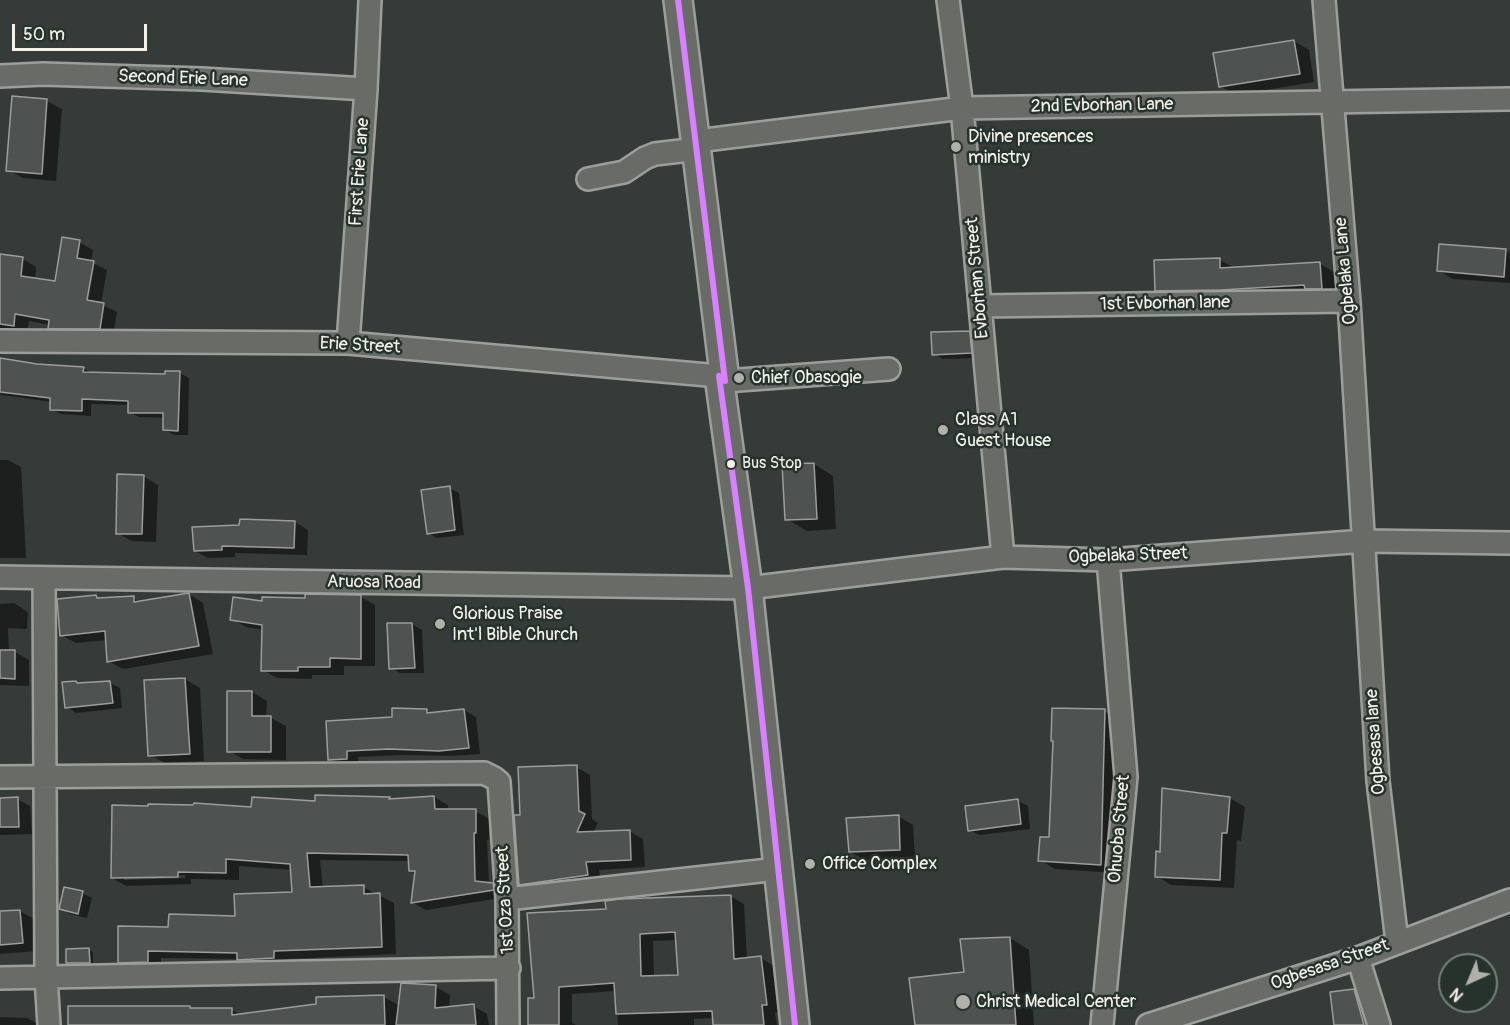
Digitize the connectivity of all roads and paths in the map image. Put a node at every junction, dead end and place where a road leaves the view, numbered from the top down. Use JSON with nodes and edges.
{"nodes":[{"id":1,"x":370,"y":0,"type":"edge"},
{"id":2,"x":678,"y":0,"type":"edge"},
{"id":3,"x":948,"y":0,"type":"edge"},
{"id":4,"x":1324,"y":0,"type":"edge"},
{"id":5,"x":0,"y":76,"type":"edge"},
{"id":6,"x":366,"y":89,"type":"junction"},
{"id":7,"x":1510,"y":99,"type":"edge"},
{"id":8,"x":1332,"y":103,"type":"junction"},
{"id":9,"x":962,"y":108,"type":"junction"},
{"id":10,"x":697,"y":145,"type":"junction"},
{"id":11,"x":588,"y":178,"type":"dead end"},
{"id":12,"x":1349,"y":301,"type":"junction"},
{"id":13,"x":980,"y":306,"type":"junction"},
{"id":14,"x":0,"y":340,"type":"edge"},
{"id":15,"x":348,"y":343,"type":"junction"},
{"id":16,"x":889,"y":369,"type":"dead end"},
{"id":17,"x":722,"y":378,"type":"junction"},
{"id":18,"x":1365,"y":541,"type":"junction"},
{"id":19,"x":1510,"y":543,"type":"edge"},
{"id":20,"x":1003,"y":557,"type":"junction"},
{"id":21,"x":1108,"y":560,"type":"junction"},
{"id":22,"x":0,"y":577,"type":"edge"},
{"id":23,"x":44,"y":578,"type":"junction"},
{"id":24,"x":748,"y":588,"type":"junction"},
{"id":25,"x":0,"y":777,"type":"edge"},
{"id":26,"x":46,"y":777,"type":"junction"},
{"id":27,"x":778,"y":869,"type":"junction"},
{"id":28,"x":507,"y":899,"type":"junction"},
{"id":29,"x":1510,"y":900,"type":"edge"},
{"id":30,"x":1396,"y":942,"type":"junction"},
{"id":31,"x":1358,"y":958,"type":"junction"},
{"id":32,"x":509,"y":968,"type":"junction"},
{"id":33,"x":46,"y":977,"type":"junction"},
{"id":34,"x":0,"y":978,"type":"edge"},
{"id":35,"x":49,"y":1025,"type":"edge"},
{"id":36,"x":508,"y":1025,"type":"edge"},
{"id":37,"x":795,"y":1025,"type":"edge"},
{"id":38,"x":1102,"y":1025,"type":"edge"},
{"id":39,"x":1148,"y":1025,"type":"edge"},
{"id":40,"x":1379,"y":1025,"type":"edge"}],
"edges":[{"from":1,"to":6,"type":"street","name":"First Erie Lane"},
{"from":2,"to":10,"type":"main road"},
{"from":3,"to":9,"type":"street","name":"Evborhan Street"},
{"from":4,"to":8,"type":"street","name":"Ogbelaka Lane"},
{"from":5,"to":6,"type":"street","name":"Second Erie Lane"},
{"from":6,"to":15,"type":"street","name":"First Erie Lane"},
{"from":7,"to":8,"type":"street","name":"2nd Evborhan Lane"},
{"from":8,"to":9,"type":"street","name":"2nd Evborhan Lane"},
{"from":8,"to":12,"type":"street","name":"Ogbelaka Lane"},
{"from":9,"to":10,"type":"street","name":"2nd Evborhan Lane"},
{"from":9,"to":13,"type":"street","name":"Evborhan Street"},
{"from":10,"to":11,"type":"street","name":"2nd Evborhan Lane"},
{"from":10,"to":17,"type":"main road"},
{"from":12,"to":13,"type":"street","name":"1st Evborhan lane"},
{"from":12,"to":18,"type":"street","name":"Ogbelaka Lane"},
{"from":13,"to":20,"type":"street","name":"Evborhan Street"},
{"from":14,"to":15,"type":"street","name":"Erie Street"},
{"from":15,"to":17,"type":"street","name":"Erie Street"},
{"from":16,"to":17,"type":"street","name":"Erie Street"},
{"from":17,"to":24,"type":"main road"},
{"from":18,"to":19,"type":"street","name":"Ogbelaka Street"},
{"from":18,"to":21,"type":"street","name":"Ogbelaka Street"},
{"from":18,"to":30,"type":"street","name":"Ogbesasa lane"},
{"from":20,"to":21,"type":"street","name":"Ogbelaka Street"},
{"from":20,"to":24,"type":"street","name":"Ogbelaka Street"},
{"from":21,"to":38,"type":"street","name":"Ohuoba Street"},
{"from":22,"to":23,"type":"street","name":"Aruosa Road"},
{"from":23,"to":24,"type":"street","name":"Aruosa Road"},
{"from":23,"to":26,"type":"street"},
{"from":24,"to":27,"type":"main road"},
{"from":25,"to":26,"type":"street"},
{"from":26,"to":28,"type":"street","name":"1st Oza Street"},
{"from":26,"to":33,"type":"street"},
{"from":27,"to":28,"type":"street"},
{"from":27,"to":37,"type":"main road"},
{"from":28,"to":32,"type":"street","name":"1st Oza Street"},
{"from":29,"to":30,"type":"street","name":"Ogbesasa Street"},
{"from":30,"to":31,"type":"street","name":"Ogbesasa Street"},
{"from":31,"to":39,"type":"street","name":"Ogbesasa Street"},
{"from":31,"to":40,"type":"street"},
{"from":32,"to":33,"type":"street"},
{"from":32,"to":36,"type":"street","name":"1st Oza Street"},
{"from":33,"to":34,"type":"street"},
{"from":33,"to":35,"type":"street"}]}
